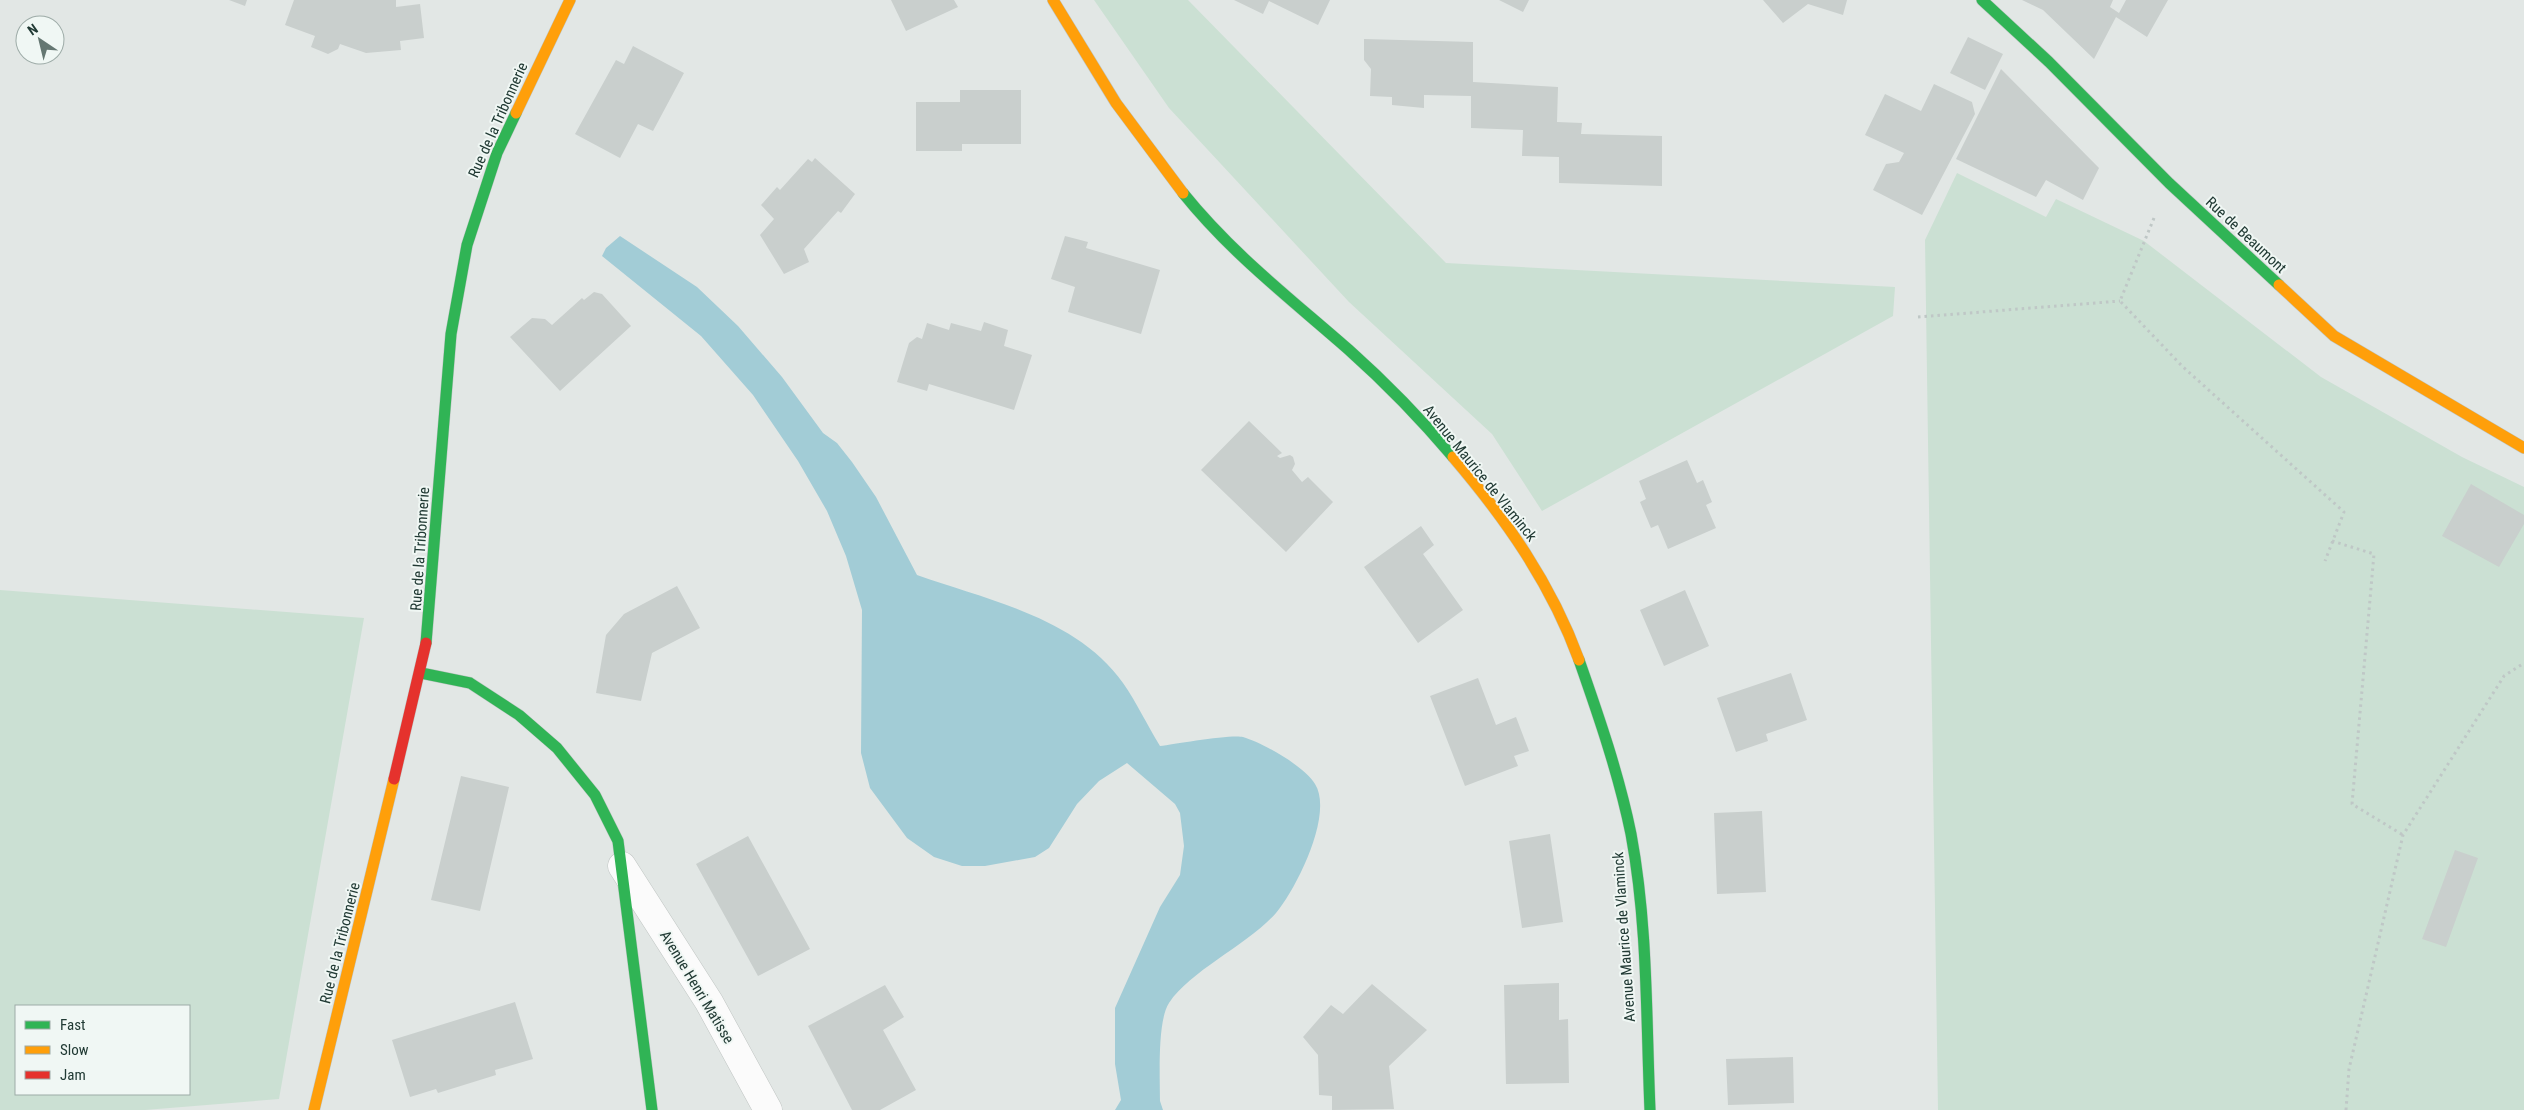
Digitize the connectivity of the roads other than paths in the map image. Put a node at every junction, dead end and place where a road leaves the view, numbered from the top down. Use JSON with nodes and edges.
{"nodes":[{"id":1,"x":570,"y":0,"type":"edge"},
{"id":2,"x":1053,"y":0,"type":"edge"},
{"id":3,"x":1982,"y":0,"type":"edge"},
{"id":4,"x":2524,"y":448,"type":"edge"},
{"id":5,"x":421,"y":673,"type":"junction"},
{"id":6,"x":622,"y":866,"type":"junction"},
{"id":7,"x":314,"y":1110,"type":"edge"},
{"id":8,"x":652,"y":1110,"type":"edge"},
{"id":9,"x":768,"y":1110,"type":"edge"},
{"id":10,"x":1650,"y":1110,"type":"edge"}],
"edges":[{"from":1,"to":5,"type":"street","name":"Rue de la Tribonnerie"},
{"from":2,"to":10,"type":"street","name":"Avenue Maurice de Vlaminck"},
{"from":3,"to":4,"type":"street","name":"Rue de Beaumont"},
{"from":5,"to":6,"type":"street","name":"Avenue Henri Matisse"},
{"from":5,"to":7,"type":"street","name":"Rue de la Tribonnerie"},
{"from":6,"to":8,"type":"street","name":"Avenue Henri Matisse"},
{"from":6,"to":9,"type":"street","name":"Avenue Henri Matisse"}]}
